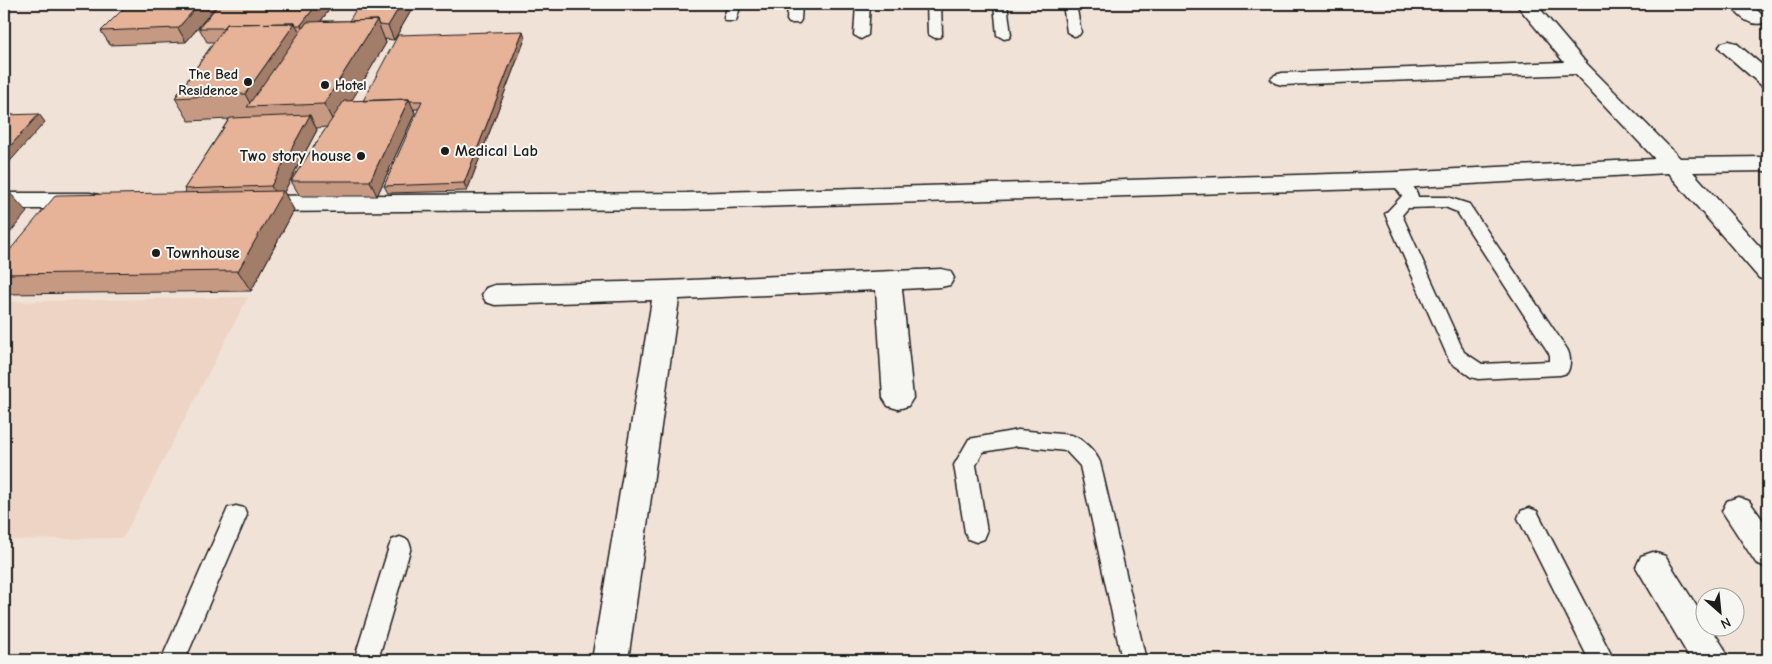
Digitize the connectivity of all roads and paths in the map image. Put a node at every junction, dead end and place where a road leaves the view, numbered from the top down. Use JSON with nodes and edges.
{"nodes":[{"id":1,"x":734,"y":4,"type":"edge"},
{"id":2,"x":795,"y":4,"type":"edge"},
{"id":3,"x":863,"y":4,"type":"edge"},
{"id":4,"x":934,"y":4,"type":"edge"},
{"id":5,"x":1000,"y":4,"type":"edge"},
{"id":6,"x":1070,"y":4,"type":"edge"},
{"id":7,"x":1526,"y":4,"type":"edge"},
{"id":8,"x":1740,"y":4,"type":"edge"},
{"id":9,"x":731,"y":18,"type":"dead end"},
{"id":10,"x":1756,"y":19,"type":"dead end"},
{"id":11,"x":794,"y":20,"type":"dead end"},
{"id":12,"x":1074,"y":32,"type":"dead end"},
{"id":13,"x":934,"y":34,"type":"dead end"},
{"id":14,"x":861,"y":35,"type":"dead end"},
{"id":15,"x":1004,"y":35,"type":"dead end"},
{"id":16,"x":1728,"y":47,"type":"dead end"},
{"id":17,"x":1580,"y":68,"type":"junction"},
{"id":18,"x":1763,"y":73,"type":"edge"},
{"id":19,"x":1282,"y":78,"type":"dead end"},
{"id":20,"x":1768,"y":164,"type":"edge"},
{"id":21,"x":1674,"y":165,"type":"junction"},
{"id":22,"x":1398,"y":180,"type":"junction"},
{"id":23,"x":4,"y":202,"type":"edge"},
{"id":24,"x":110,"y":202,"type":"edge"},
{"id":25,"x":1403,"y":203,"type":"junction"},
{"id":26,"x":234,"y":204,"type":"edge"},
{"id":27,"x":1768,"y":272,"type":"edge"},
{"id":28,"x":941,"y":278,"type":"dead end"},
{"id":29,"x":888,"y":280,"type":"junction"},
{"id":30,"x":666,"y":290,"type":"junction"},
{"id":31,"x":495,"y":295,"type":"dead end"},
{"id":32,"x":898,"y":398,"type":"dead end"},
{"id":33,"x":1738,"y":511,"type":"dead end"},
{"id":34,"x":236,"y":515,"type":"dead end"},
{"id":35,"x":1529,"y":518,"type":"dead end"},
{"id":36,"x":976,"y":532,"type":"dead end"},
{"id":37,"x":400,"y":547,"type":"dead end"},
{"id":38,"x":1768,"y":553,"type":"edge"},
{"id":39,"x":1653,"y":567,"type":"dead end"},
{"id":40,"x":173,"y":660,"type":"edge"},
{"id":41,"x":366,"y":660,"type":"edge"},
{"id":42,"x":610,"y":660,"type":"edge"},
{"id":43,"x":1134,"y":660,"type":"edge"},
{"id":44,"x":1602,"y":660,"type":"edge"},
{"id":45,"x":1711,"y":660,"type":"edge"}],
"edges":[{"from":1,"to":9,"type":"lane"},
{"from":2,"to":11,"type":"lane"},
{"from":3,"to":14,"type":"lane"},
{"from":4,"to":13,"type":"lane"},
{"from":5,"to":15,"type":"lane"},
{"from":6,"to":12,"type":"lane"},
{"from":7,"to":17,"type":"street"},
{"from":8,"to":10,"type":"street"},
{"from":16,"to":18,"type":"street"},
{"from":17,"to":19,"type":"street"},
{"from":17,"to":21,"type":"street"},
{"from":20,"to":21,"type":"street"},
{"from":21,"to":22,"type":"street"},
{"from":21,"to":27,"type":"street"},
{"from":22,"to":25,"type":"lane"},
{"from":22,"to":26,"type":"street"},
{"from":23,"to":24,"type":"street"},
{"from":25,"to":25,"type":"lane"},
{"from":28,"to":29,"type":"street"},
{"from":29,"to":30,"type":"street"},
{"from":29,"to":32,"type":"street"},
{"from":30,"to":31,"type":"street"},
{"from":30,"to":42,"type":"street"},
{"from":33,"to":38,"type":"street"},
{"from":34,"to":40,"type":"lane"},
{"from":35,"to":44,"type":"lane"},
{"from":36,"to":43,"type":"lane"},
{"from":37,"to":41,"type":"lane"},
{"from":39,"to":45,"type":"street"}]}
